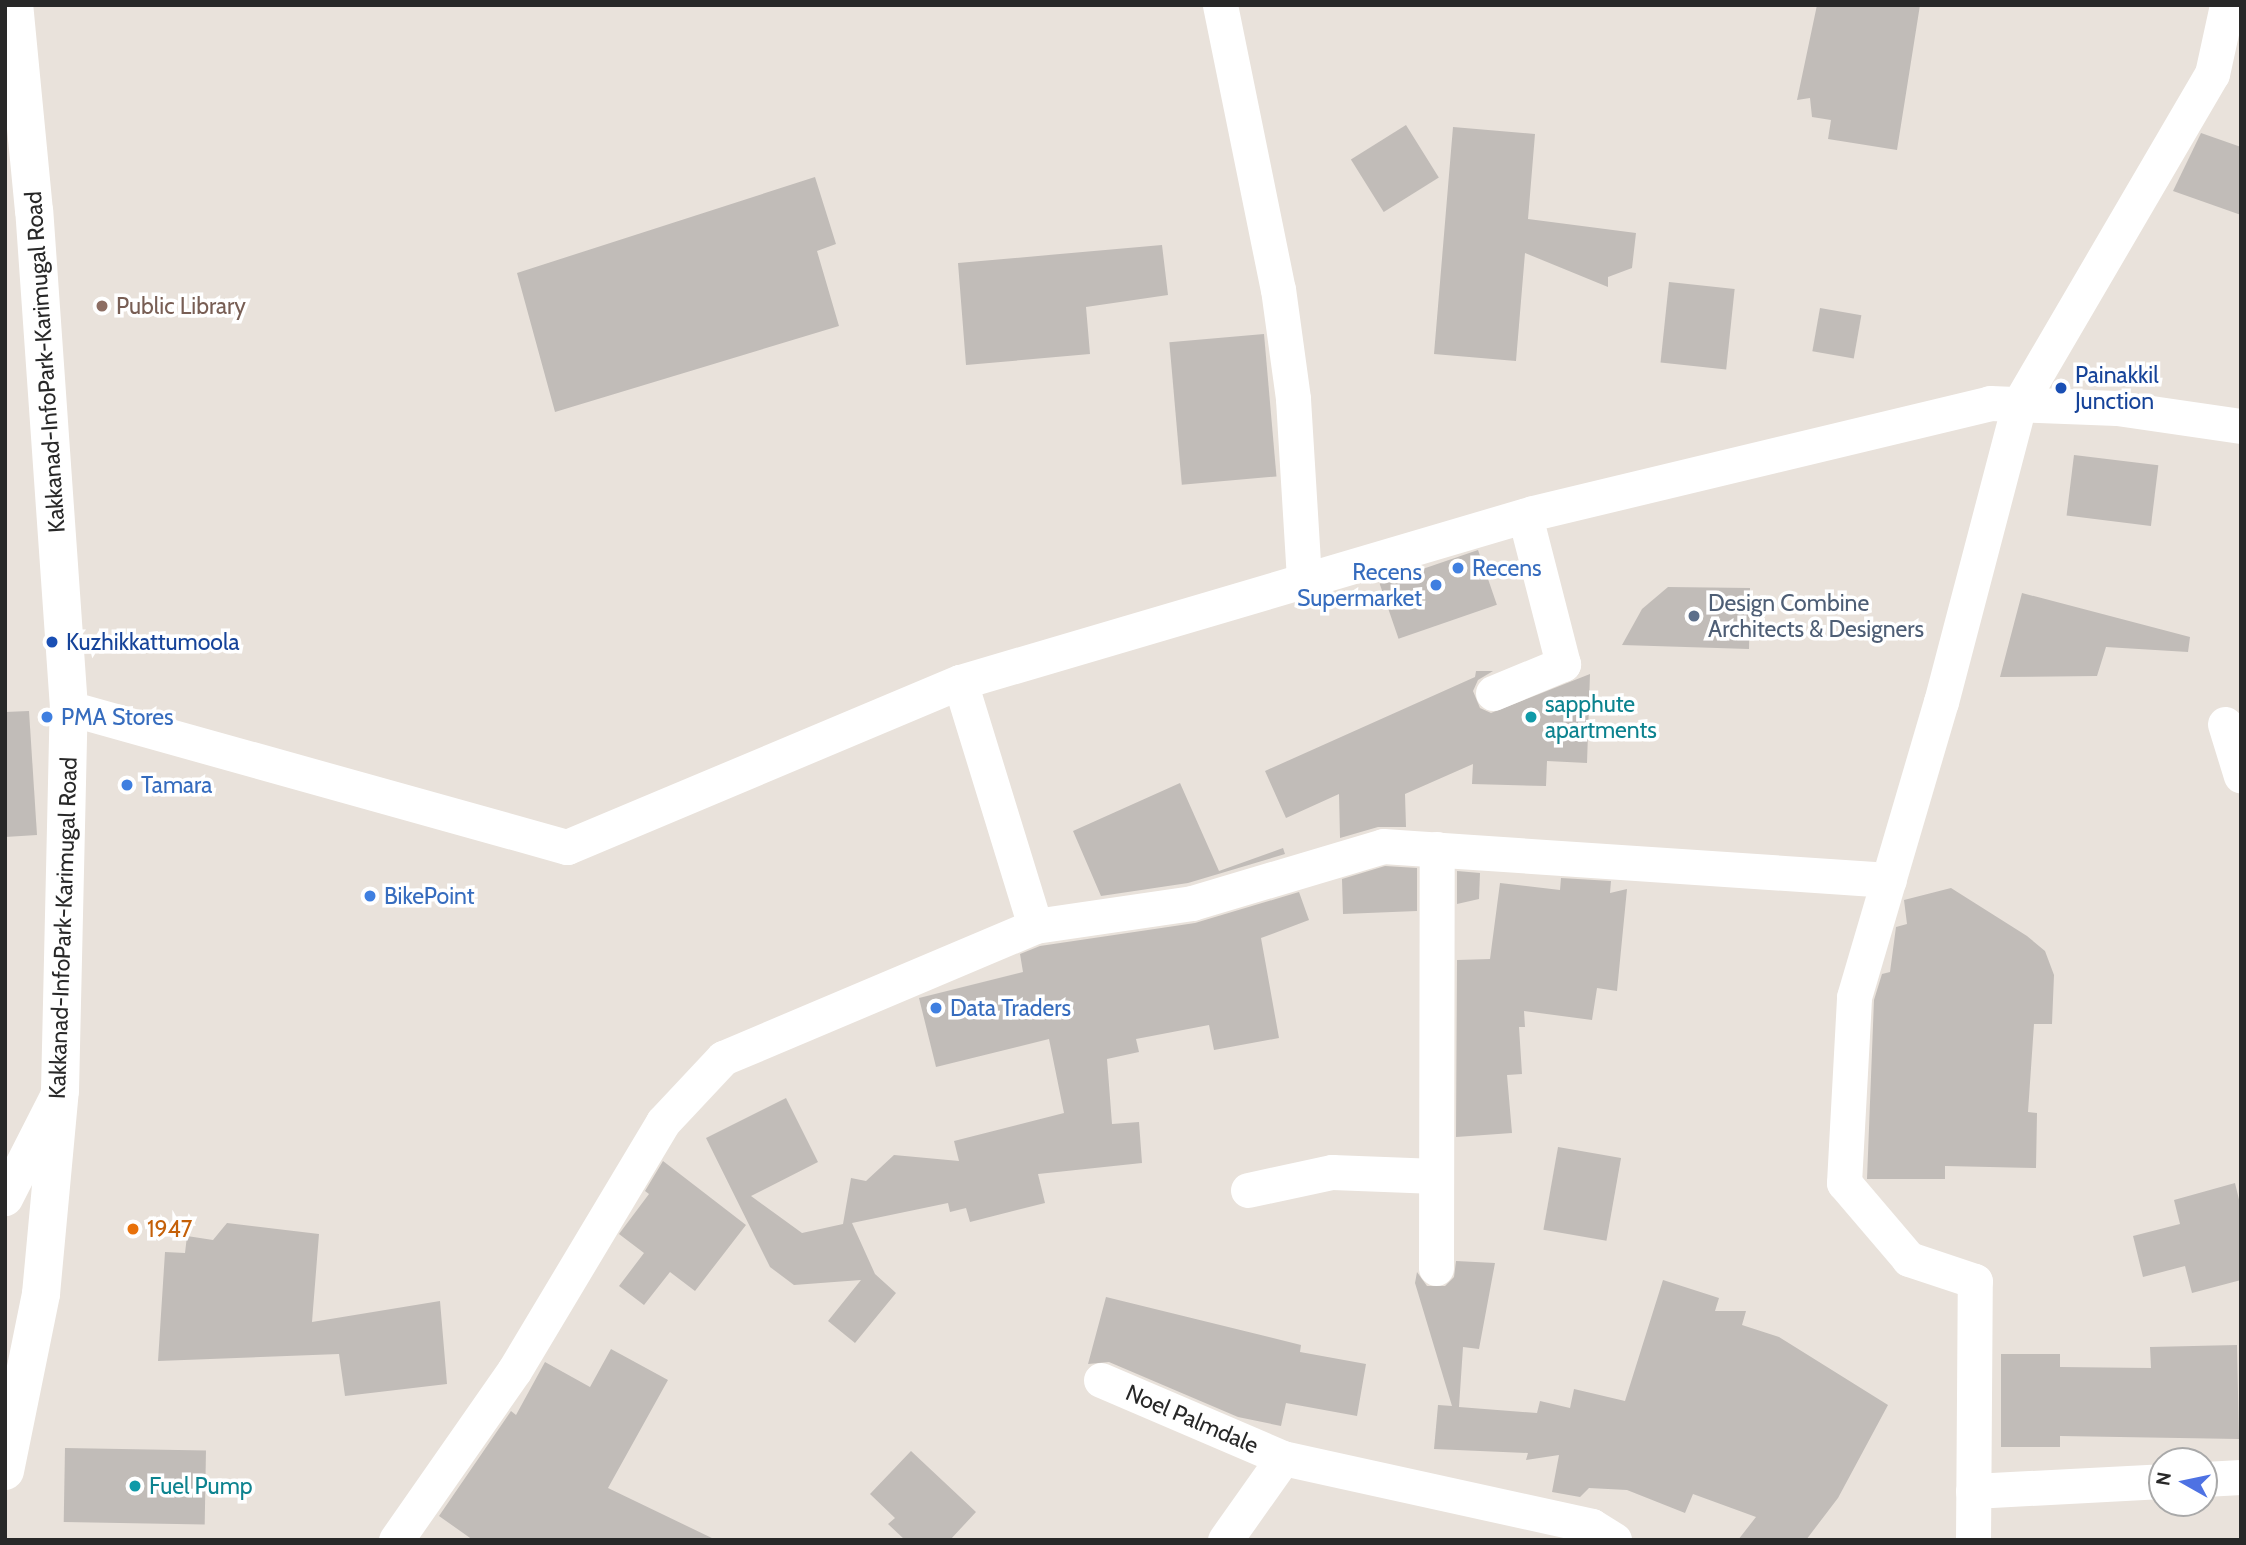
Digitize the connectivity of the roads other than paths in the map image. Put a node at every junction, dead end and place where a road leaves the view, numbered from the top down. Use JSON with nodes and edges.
{"nodes":[{"id":1,"x":14,"y":5,"type":"edge"},
{"id":2,"x":1220,"y":5,"type":"edge"},
{"id":3,"x":2227,"y":5,"type":"edge"},
{"id":4,"x":15,"y":107,"type":"edge"},
{"id":5,"x":2019,"y":404,"type":"junction"},
{"id":6,"x":2241,"y":426,"type":"edge"},
{"id":7,"x":1525,"y":516,"type":"junction"},
{"id":8,"x":1304,"y":582,"type":"junction"},
{"id":9,"x":960,"y":682,"type":"junction"},
{"id":10,"x":1493,"y":693,"type":"dead end"},
{"id":11,"x":69,"y":708,"type":"junction"},
{"id":12,"x":2225,"y":724,"type":"dead end"},
{"id":13,"x":2241,"y":776,"type":"edge"},
{"id":14,"x":1437,"y":849,"type":"junction"},
{"id":15,"x":1889,"y":880,"type":"junction"},
{"id":16,"x":1035,"y":926,"type":"junction"},
{"id":17,"x":60,"y":1091,"type":"junction"},
{"id":18,"x":1436,"y":1177,"type":"junction"},
{"id":19,"x":1248,"y":1190,"type":"dead end"},
{"id":20,"x":5,"y":1198,"type":"edge"},
{"id":21,"x":1436,"y":1269,"type":"dead end"},
{"id":22,"x":1101,"y":1380,"type":"dead end"},
{"id":23,"x":1283,"y":1458,"type":"junction"},
{"id":24,"x":5,"y":1471,"type":"edge"},
{"id":25,"x":2241,"y":1477,"type":"edge"},
{"id":26,"x":2218,"y":1478,"type":"edge"},
{"id":27,"x":2148,"y":1482,"type":"edge"},
{"id":28,"x":1973,"y":1491,"type":"junction"},
{"id":29,"x":1596,"y":1535,"type":"edge"},
{"id":30,"x":396,"y":1540,"type":"edge"},
{"id":31,"x":1225,"y":1540,"type":"edge"},
{"id":32,"x":1973,"y":1540,"type":"edge"}],
"edges":[{"from":1,"to":4,"type":"main road","name":"Kakkanad-InfoPark-Karimugal Road"},
{"from":2,"to":8,"type":"street"},
{"from":3,"to":5,"type":"street"},
{"from":4,"to":11,"type":"main road","name":"Kakkanad-InfoPark-Karimugal Road"},
{"from":5,"to":6,"type":"street"},
{"from":5,"to":7,"type":"street"},
{"from":5,"to":15,"type":"street"},
{"from":7,"to":8,"type":"street"},
{"from":7,"to":10,"type":"street"},
{"from":8,"to":9,"type":"street"},
{"from":9,"to":11,"type":"street"},
{"from":9,"to":16,"type":"street"},
{"from":11,"to":17,"type":"main road","name":"Kakkanad-InfoPark-Karimugal Road"},
{"from":12,"to":13,"type":"street"},
{"from":14,"to":15,"type":"street"},
{"from":14,"to":16,"type":"street"},
{"from":14,"to":18,"type":"street"},
{"from":15,"to":28,"type":"street"},
{"from":16,"to":30,"type":"street"},
{"from":17,"to":20,"type":"street"},
{"from":17,"to":24,"type":"main road","name":"Kakkanad-InfoPark-Karimugal Road"},
{"from":18,"to":19,"type":"street"},
{"from":18,"to":21,"type":"street"},
{"from":22,"to":23,"type":"street","name":"Noel Palmdale"},
{"from":23,"to":29,"type":"street","name":"Noel Palmdale"},
{"from":23,"to":31,"type":"street"},
{"from":25,"to":26,"type":"street"},
{"from":27,"to":28,"type":"street"},
{"from":28,"to":32,"type":"street"}]}
